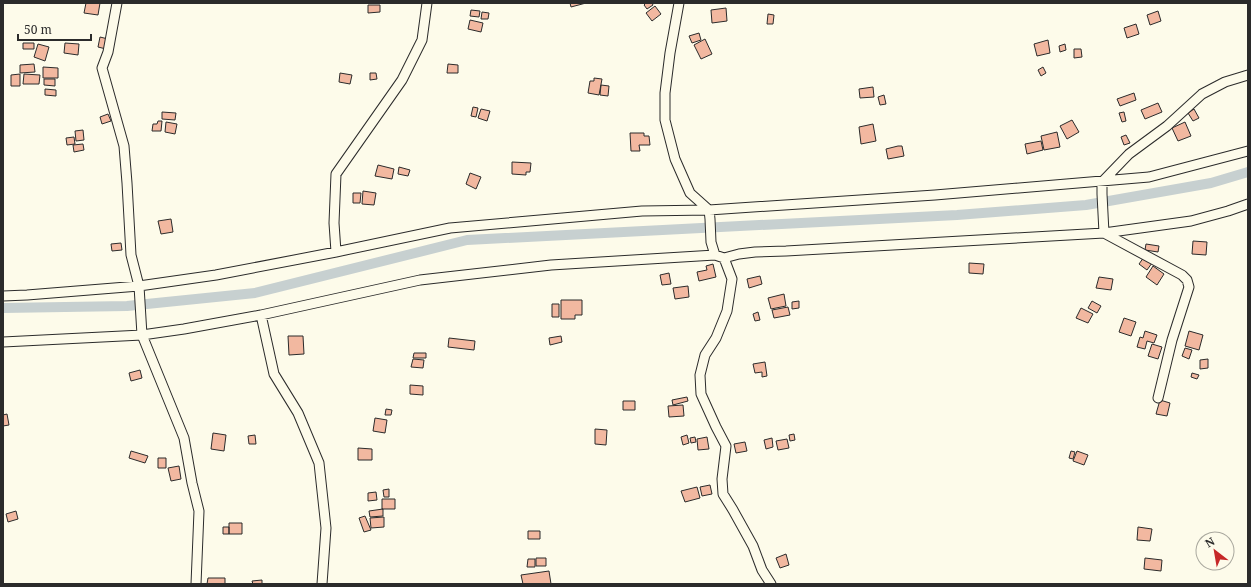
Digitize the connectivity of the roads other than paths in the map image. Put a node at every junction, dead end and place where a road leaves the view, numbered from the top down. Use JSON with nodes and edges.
{"nodes":[{"id":1,"x":117,"y":3,"type":"edge"},
{"id":2,"x":427,"y":3,"type":"edge"},
{"id":3,"x":679,"y":3,"type":"edge"},
{"id":4,"x":1248,"y":76,"type":"edge"},
{"id":5,"x":1248,"y":151,"type":"edge"},
{"id":6,"x":1102,"y":182,"type":"junction"},
{"id":7,"x":1248,"y":204,"type":"edge"},
{"id":8,"x":709,"y":210,"type":"junction"},
{"id":9,"x":1104,"y":228,"type":"junction"},
{"id":10,"x":336,"y":252,"type":"junction"},
{"id":11,"x":715,"y":254,"type":"junction"},
{"id":12,"x":724,"y":258,"type":"junction"},
{"id":13,"x":139,"y":286,"type":"junction"},
{"id":14,"x":3,"y":296,"type":"edge"},
{"id":15,"x":261,"y":315,"type":"junction"},
{"id":16,"x":142,"y":335,"type":"junction"},
{"id":17,"x":3,"y":342,"type":"edge"},
{"id":18,"x":1158,"y":398,"type":"dead end"},
{"id":19,"x":196,"y":584,"type":"edge"},
{"id":20,"x":322,"y":584,"type":"edge"},
{"id":21,"x":771,"y":584,"type":"edge"}],
"edges":[{"from":1,"to":13,"type":"street"},
{"from":2,"to":10,"type":"street"},
{"from":3,"to":8,"type":"street"},
{"from":4,"to":6,"type":"street"},
{"from":5,"to":6,"type":"street"},
{"from":6,"to":8,"type":"street"},
{"from":6,"to":9,"type":"street"},
{"from":7,"to":9,"type":"street"},
{"from":8,"to":10,"type":"street"},
{"from":8,"to":11,"type":"street"},
{"from":9,"to":12,"type":"street"},
{"from":9,"to":18,"type":"street"},
{"from":10,"to":13,"type":"street"},
{"from":11,"to":12,"type":"street"},
{"from":11,"to":15,"type":"street"},
{"from":12,"to":21,"type":"street"},
{"from":13,"to":14,"type":"street"},
{"from":13,"to":16,"type":"street"},
{"from":15,"to":16,"type":"street"},
{"from":15,"to":20,"type":"street"},
{"from":16,"to":17,"type":"street"},
{"from":16,"to":19,"type":"street"}]}
